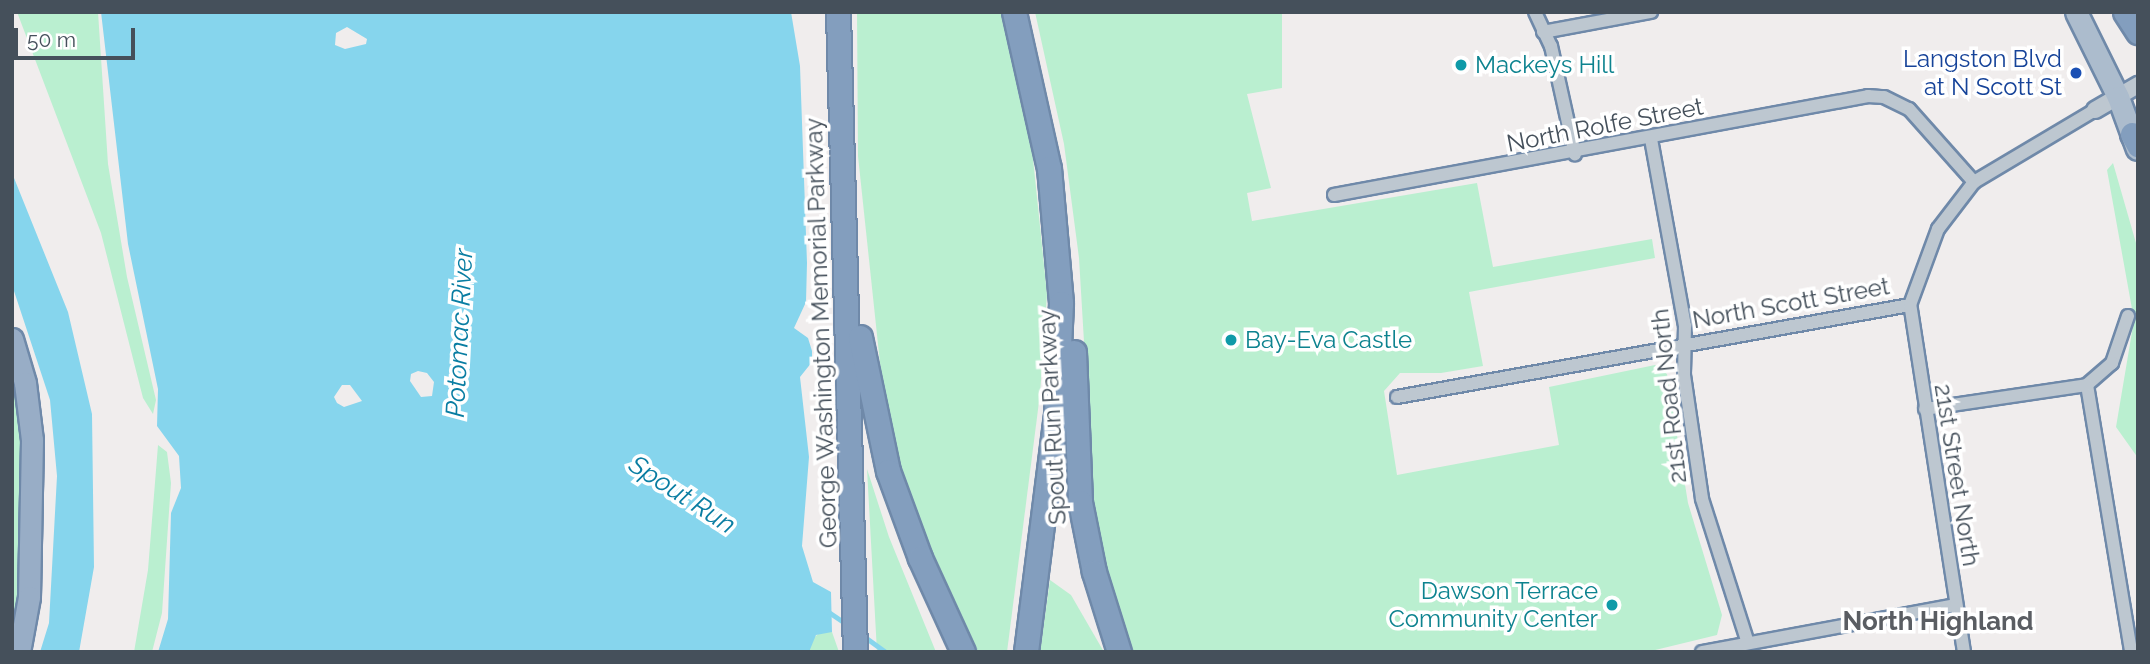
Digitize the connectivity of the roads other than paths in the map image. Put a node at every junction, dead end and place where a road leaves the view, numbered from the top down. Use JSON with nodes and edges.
{"nodes":[{"id":1,"x":838,"y":12,"type":"edge"},
{"id":2,"x":1014,"y":12,"type":"edge"},
{"id":3,"x":1535,"y":12,"type":"edge"},
{"id":4,"x":1651,"y":12,"type":"edge"},
{"id":5,"x":2076,"y":12,"type":"edge"},
{"id":6,"x":2125,"y":12,"type":"edge"},
{"id":7,"x":1543,"y":32,"type":"junction"},
{"id":8,"x":2138,"y":32,"type":"edge"},
{"id":9,"x":2138,"y":85,"type":"edge"},
{"id":10,"x":2118,"y":97,"type":"junction"},
{"id":11,"x":2095,"y":110,"type":"joint"},
{"id":12,"x":1651,"y":139,"type":"junction"},
{"id":13,"x":2136,"y":143,"type":"edge"},
{"id":14,"x":1575,"y":154,"type":"junction"},
{"id":15,"x":1974,"y":182,"type":"junction"},
{"id":16,"x":1334,"y":195,"type":"dead end"},
{"id":17,"x":1055,"y":217,"type":"junction"},
{"id":18,"x":848,"y":254,"type":"junction"},
{"id":19,"x":1910,"y":305,"type":"junction"},
{"id":20,"x":2128,"y":316,"type":"dead end"},
{"id":21,"x":12,"y":339,"type":"edge"},
{"id":22,"x":1685,"y":345,"type":"junction"},
{"id":23,"x":2087,"y":385,"type":"junction"},
{"id":24,"x":1397,"y":397,"type":"dead end"},
{"id":25,"x":1925,"y":409,"type":"junction"},
{"id":26,"x":1956,"y":605,"type":"junction"},
{"id":27,"x":1748,"y":643,"type":"junction"},
{"id":28,"x":19,"y":652,"type":"edge"},
{"id":29,"x":855,"y":652,"type":"edge"},
{"id":30,"x":963,"y":652,"type":"edge"},
{"id":31,"x":1026,"y":652,"type":"edge"},
{"id":32,"x":1119,"y":652,"type":"edge"},
{"id":33,"x":1702,"y":652,"type":"edge"},
{"id":34,"x":1964,"y":652,"type":"edge"},
{"id":35,"x":2131,"y":652,"type":"edge"}],
"edges":[{"from":1,"to":18,"type":"highway","name":"George Washington Memorial Parkway"},
{"from":2,"to":17,"type":"highway"},
{"from":3,"to":7,"type":"street"},
{"from":4,"to":7,"type":"street"},
{"from":5,"to":10,"type":"main road"},
{"from":6,"to":8,"type":"highway"},
{"from":7,"to":14,"type":"street"},
{"from":9,"to":10,"type":"street","name":"North Scott Street"},
{"from":10,"to":11,"type":"street","name":"North Scott Street"},
{"from":10,"to":13,"type":"main road"},
{"from":11,"to":15,"type":"street","name":"North Scott Street"},
{"from":12,"to":14,"type":"street","name":"North Rolfe Street"},
{"from":12,"to":15,"type":"street","name":"North Rolfe Street"},
{"from":12,"to":22,"type":"street","name":"21st Road North"},
{"from":14,"to":16,"type":"street","name":"North Rolfe Street"},
{"from":15,"to":19,"type":"street","name":"North Scott Street"},
{"from":17,"to":31,"type":"highway"},
{"from":17,"to":32,"type":"highway","name":"Spout Run Parkway"},
{"from":18,"to":29,"type":"highway","name":"George Washington Memorial Parkway"},
{"from":18,"to":30,"type":"highway"},
{"from":19,"to":22,"type":"street","name":"North Scott Street"},
{"from":19,"to":25,"type":"street","name":"21st Street North"},
{"from":20,"to":23,"type":"street"},
{"from":21,"to":28,"type":"highway"},
{"from":22,"to":24,"type":"street","name":"North Scott Street"},
{"from":22,"to":27,"type":"street","name":"21st Road North"},
{"from":23,"to":25,"type":"street"},
{"from":23,"to":35,"type":"street"},
{"from":25,"to":26,"type":"street","name":"21st Street North"},
{"from":26,"to":27,"type":"street"},
{"from":26,"to":34,"type":"street","name":"21st Street North"},
{"from":27,"to":33,"type":"street"}]}
